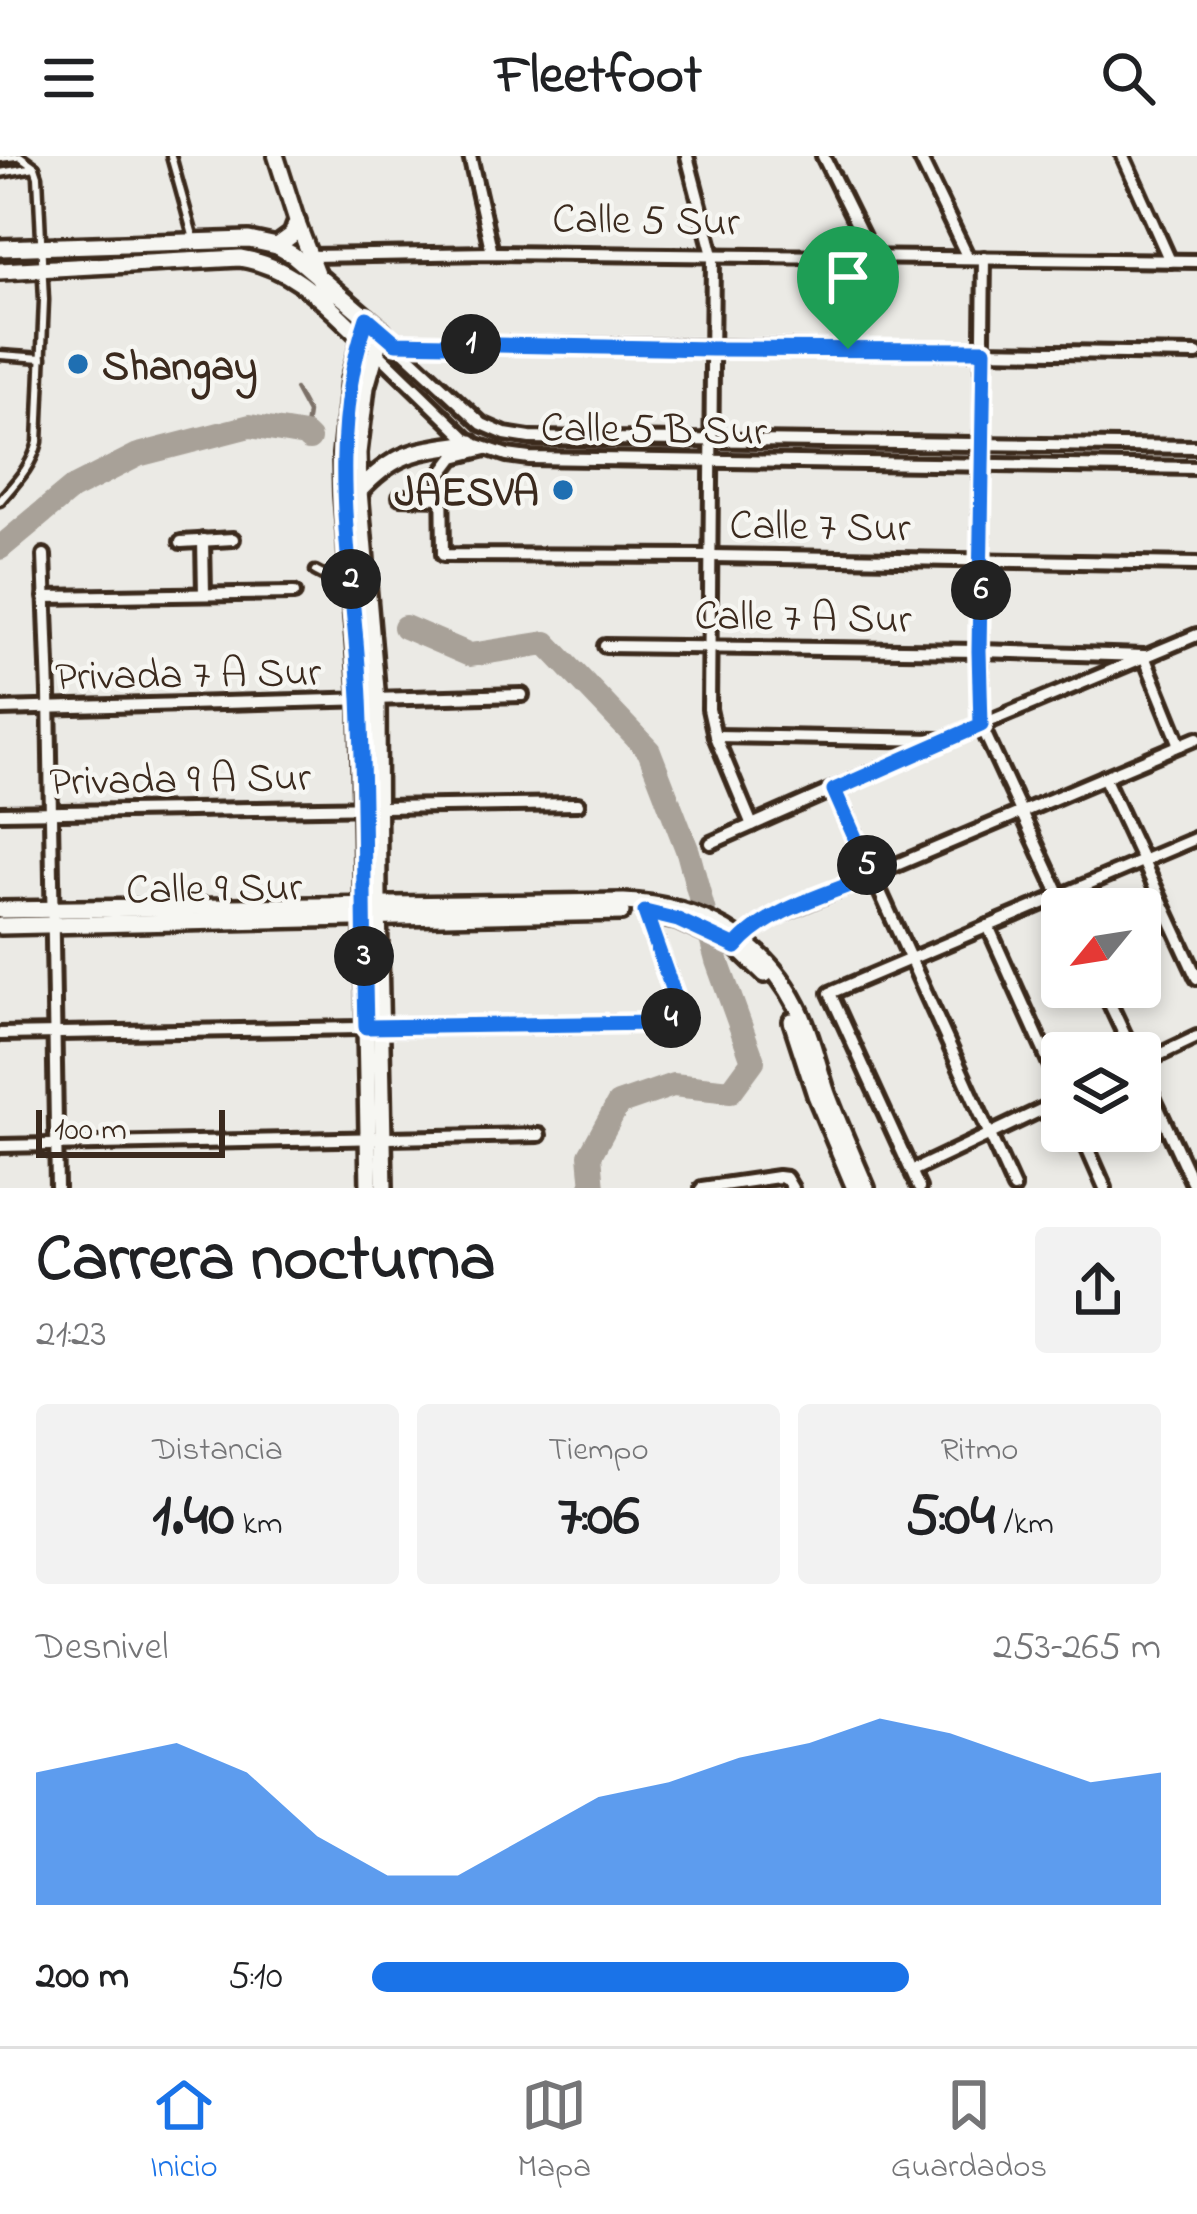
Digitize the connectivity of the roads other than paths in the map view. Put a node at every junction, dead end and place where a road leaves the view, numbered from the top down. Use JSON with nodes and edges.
{"nodes":[{"id":1,"x":18,"y":156,"type":"edge"},
{"id":2,"x":172,"y":156,"type":"edge"},
{"id":3,"x":276,"y":156,"type":"edge"},
{"id":4,"x":470,"y":156,"type":"edge"},
{"id":5,"x":687,"y":156,"type":"edge"},
{"id":6,"x":823,"y":156,"type":"edge"},
{"id":7,"x":919,"y":156,"type":"edge"},
{"id":8,"x":1123,"y":156,"type":"edge"},
{"id":9,"x":0,"y":158,"type":"edge"},
{"id":10,"x":34,"y":167,"type":"junction"},
{"id":11,"x":0,"y":173,"type":"edge"},
{"id":12,"x":296,"y":222,"type":"junction"},
{"id":13,"x":195,"y":242,"type":"junction"},
{"id":14,"x":163,"y":243,"type":"junction"},
{"id":15,"x":277,"y":246,"type":"junction"},
{"id":16,"x":40,"y":247,"type":"junction"},
{"id":17,"x":0,"y":248,"type":"edge"},
{"id":18,"x":492,"y":253,"type":"junction"},
{"id":19,"x":302,"y":255,"type":"junction"},
{"id":20,"x":713,"y":255,"type":"junction"},
{"id":21,"x":873,"y":257,"type":"junction"},
{"id":22,"x":968,"y":258,"type":"junction"},
{"id":23,"x":984,"y":258,"type":"junction"},
{"id":24,"x":1170,"y":261,"type":"junction"},
{"id":25,"x":1197,"y":261,"type":"edge"},
{"id":26,"x":165,"y":264,"type":"junction"},
{"id":27,"x":41,"y":269,"type":"junction"},
{"id":28,"x":0,"y":271,"type":"edge"},
{"id":29,"x":318,"y":274,"type":"junction"},
{"id":30,"x":330,"y":308,"type":"junction"},
{"id":31,"x":367,"y":318,"type":"junction"},
{"id":32,"x":361,"y":337,"type":"junction"},
{"id":33,"x":389,"y":337,"type":"junction"},
{"id":34,"x":712,"y":349,"type":"junction"},
{"id":35,"x":984,"y":350,"type":"junction"},
{"id":36,"x":376,"y":351,"type":"junction"},
{"id":37,"x":1197,"y":354,"type":"edge"},
{"id":38,"x":0,"y":355,"type":"edge"},
{"id":39,"x":42,"y":358,"type":"junction"},
{"id":40,"x":712,"y":440,"type":"junction"},
{"id":41,"x":984,"y":444,"type":"junction"},
{"id":42,"x":478,"y":446,"type":"junction"},
{"id":43,"x":1197,"y":447,"type":"edge"},
{"id":44,"x":712,"y":462,"type":"junction"},
{"id":45,"x":983,"y":466,"type":"junction"},
{"id":46,"x":1197,"y":468,"type":"edge"},
{"id":47,"x":359,"y":490,"type":"junction"},
{"id":48,"x":400,"y":497,"type":"dead end"},
{"id":49,"x":442,"y":497,"type":"junction"},
{"id":50,"x":0,"y":501,"type":"edge"},
{"id":51,"x":233,"y":538,"type":"dead end"},
{"id":52,"x":203,"y":540,"type":"junction"},
{"id":53,"x":181,"y":542,"type":"dead end"},
{"id":54,"x":44,"y":554,"type":"dead end"},
{"id":55,"x":712,"y":556,"type":"junction"},
{"id":56,"x":982,"y":560,"type":"junction"},
{"id":57,"x":1197,"y":564,"type":"edge"},
{"id":58,"x":315,"y":571,"type":"dead end"},
{"id":59,"x":352,"y":590,"type":"junction"},
{"id":60,"x":294,"y":593,"type":"dead end"},
{"id":61,"x":204,"y":594,"type":"junction"},
{"id":62,"x":45,"y":597,"type":"junction"},
{"id":63,"x":1197,"y":635,"type":"edge"},
{"id":64,"x":604,"y":646,"type":"dead end"},
{"id":65,"x":711,"y":646,"type":"junction"},
{"id":66,"x":979,"y":651,"type":"junction"},
{"id":67,"x":1144,"y":656,"type":"junction"},
{"id":68,"x":522,"y":695,"type":"dead end"},
{"id":69,"x":368,"y":701,"type":"junction"},
{"id":70,"x":49,"y":708,"type":"junction"},
{"id":71,"x":0,"y":709,"type":"edge"},
{"id":72,"x":981,"y":725,"type":"junction"},
{"id":73,"x":715,"y":736,"type":"junction"},
{"id":74,"x":1197,"y":738,"type":"edge"},
{"id":75,"x":945,"y":740,"type":"junction"},
{"id":76,"x":1180,"y":745,"type":"junction"},
{"id":77,"x":1104,"y":777,"type":"junction"},
{"id":78,"x":834,"y":790,"type":"junction"},
{"id":79,"x":578,"y":804,"type":"dead end"},
{"id":80,"x":369,"y":806,"type":"junction"},
{"id":81,"x":51,"y":812,"type":"junction"},
{"id":82,"x":0,"y":813,"type":"edge"},
{"id":83,"x":1022,"y":813,"type":"junction"},
{"id":84,"x":752,"y":825,"type":"junction"},
{"id":85,"x":1197,"y":838,"type":"edge"},
{"id":86,"x":711,"y":843,"type":"dead end"},
{"id":87,"x":1143,"y":861,"type":"junction"},
{"id":88,"x":872,"y":876,"type":"junction"},
{"id":89,"x":1057,"y":888,"type":"edge"},
{"id":90,"x":1092,"y":888,"type":"edge"},
{"id":91,"x":644,"y":907,"type":"junction"},
{"id":92,"x":0,"y":910,"type":"edge"},
{"id":93,"x":1041,"y":910,"type":"edge"},
{"id":94,"x":370,"y":912,"type":"junction"},
{"id":95,"x":53,"y":917,"type":"junction"},
{"id":96,"x":0,"y":926,"type":"edge"},
{"id":97,"x":988,"y":926,"type":"junction"},
{"id":98,"x":740,"y":943,"type":"junction"},
{"id":99,"x":909,"y":957,"type":"junction"},
{"id":100,"x":1197,"y":977,"type":"edge"},
{"id":101,"x":373,"y":1027,"type":"junction"},
{"id":102,"x":0,"y":1034,"type":"edge"},
{"id":103,"x":55,"y":1034,"type":"junction"},
{"id":104,"x":1197,"y":1037,"type":"edge"},
{"id":105,"x":1041,"y":1048,"type":"edge"},
{"id":106,"x":1161,"y":1055,"type":"edge"},
{"id":107,"x":1041,"y":1107,"type":"edge"},
{"id":108,"x":1161,"y":1113,"type":"edge"},
{"id":109,"x":990,"y":1134,"type":"junction"},
{"id":110,"x":538,"y":1135,"type":"dead end"},
{"id":111,"x":376,"y":1140,"type":"junction"},
{"id":112,"x":56,"y":1145,"type":"junction"},
{"id":113,"x":0,"y":1146,"type":"edge"},
{"id":114,"x":1089,"y":1152,"type":"edge"},
{"id":115,"x":912,"y":1171,"type":"junction"},
{"id":116,"x":789,"y":1183,"type":"edge"},
{"id":117,"x":57,"y":1188,"type":"edge"},
{"id":118,"x":369,"y":1188,"type":"edge"},
{"id":119,"x":384,"y":1188,"type":"edge"},
{"id":120,"x":702,"y":1188,"type":"edge"},
{"id":121,"x":855,"y":1188,"type":"edge"},
{"id":122,"x":866,"y":1188,"type":"edge"},
{"id":123,"x":920,"y":1188,"type":"edge"},
{"id":124,"x":1014,"y":1188,"type":"edge"},
{"id":125,"x":1105,"y":1188,"type":"edge"},
{"id":126,"x":1195,"y":1188,"type":"edge"}],
"edges":[{"from":1,"to":9,"type":"lane"},
{"from":1,"to":10,"type":"lane"},
{"from":2,"to":13,"type":"lane"},
{"from":3,"to":12,"type":"street"},
{"from":4,"to":18,"type":"street"},
{"from":5,"to":20,"type":"street"},
{"from":6,"to":21,"type":"street"},
{"from":7,"to":22,"type":"street"},
{"from":8,"to":24,"type":"street"},
{"from":10,"to":11,"type":"lane"},
{"from":10,"to":16,"type":"lane"},
{"from":12,"to":15,"type":"main road"},
{"from":12,"to":19,"type":"street"},
{"from":13,"to":14,"type":"main road"},
{"from":13,"to":15,"type":"main road"},
{"from":14,"to":16,"type":"main road"},
{"from":14,"to":26,"type":"main road"},
{"from":15,"to":19,"type":"main road"},
{"from":16,"to":17,"type":"main road"},
{"from":16,"to":27,"type":"lane"},
{"from":18,"to":19,"type":"street","name":"Calle 5 Sur"},
{"from":18,"to":20,"type":"street","name":"Calle 5 Sur"},
{"from":19,"to":29,"type":"main road"},
{"from":20,"to":21,"type":"street","name":"Calle 5 Sur"},
{"from":20,"to":34,"type":"street"},
{"from":21,"to":22,"type":"street","name":"Calle 5 Sur"},
{"from":22,"to":23,"type":"street","name":"Calle 5 Sur"},
{"from":23,"to":24,"type":"street","name":"Calle 5 Sur"},
{"from":23,"to":35,"type":"street"},
{"from":24,"to":25,"type":"street","name":"Calle 5 Sur"},
{"from":26,"to":27,"type":"main road"},
{"from":26,"to":30,"type":"main road"},
{"from":27,"to":28,"type":"main road"},
{"from":27,"to":39,"type":"lane"},
{"from":29,"to":30,"type":"street"},
{"from":29,"to":31,"type":"main road"},
{"from":30,"to":32,"type":"main road"},
{"from":31,"to":32,"type":"main road"},
{"from":31,"to":33,"type":"main road"},
{"from":32,"to":36,"type":"main road"},
{"from":32,"to":59,"type":"main road"},
{"from":33,"to":34,"type":"street"},
{"from":33,"to":36,"type":"main road"},
{"from":33,"to":40,"type":"street","name":"Calle 5 B Sur"},
{"from":34,"to":35,"type":"street"},
{"from":34,"to":40,"type":"street"},
{"from":35,"to":37,"type":"street"},
{"from":35,"to":41,"type":"street"},
{"from":36,"to":42,"type":"street"},
{"from":36,"to":47,"type":"main road"},
{"from":38,"to":39,"type":"lane"},
{"from":39,"to":50,"type":"lane"},
{"from":40,"to":41,"type":"street","name":"Calle 5 B Sur"},
{"from":40,"to":44,"type":"street"},
{"from":41,"to":43,"type":"street","name":"Calle 5 B Sur"},
{"from":41,"to":45,"type":"street"},
{"from":42,"to":44,"type":"street","name":"Calle 5 B Sur"},
{"from":42,"to":47,"type":"main road"},
{"from":42,"to":49,"type":"street"},
{"from":44,"to":45,"type":"street","name":"Calle 5 B Sur"},
{"from":44,"to":55,"type":"street"},
{"from":45,"to":46,"type":"street","name":"Calle 5 B Sur"},
{"from":45,"to":56,"type":"street"},
{"from":47,"to":69,"type":"main road"},
{"from":48,"to":49,"type":"street"},
{"from":49,"to":55,"type":"street","name":"Calle 7 Sur"},
{"from":51,"to":52,"type":"street"},
{"from":52,"to":53,"type":"street"},
{"from":52,"to":61,"type":"street"},
{"from":54,"to":62,"type":"street"},
{"from":55,"to":56,"type":"street","name":"Calle 7 Sur"},
{"from":55,"to":65,"type":"street"},
{"from":56,"to":57,"type":"street","name":"Calle 7 Sur"},
{"from":56,"to":66,"type":"street"},
{"from":58,"to":59,"type":"lane"},
{"from":59,"to":69,"type":"main road"},
{"from":60,"to":61,"type":"street"},
{"from":61,"to":62,"type":"street"},
{"from":62,"to":70,"type":"street"},
{"from":63,"to":67,"type":"street"},
{"from":64,"to":65,"type":"street","name":"Calle 7 A Sur"},
{"from":65,"to":66,"type":"street","name":"Calle 7 A Sur"},
{"from":65,"to":73,"type":"street"},
{"from":66,"to":67,"type":"street","name":"Calle 7 A Sur"},
{"from":66,"to":72,"type":"street"},
{"from":67,"to":72,"type":"street"},
{"from":67,"to":76,"type":"street"},
{"from":68,"to":69,"type":"street","name":"Privada 7 A Sur"},
{"from":69,"to":70,"type":"street","name":"Privada 7 A Sur"},
{"from":69,"to":80,"type":"main road"},
{"from":70,"to":71,"type":"street","name":"Privada 7 A Sur"},
{"from":70,"to":81,"type":"street"},
{"from":72,"to":75,"type":"street"},
{"from":72,"to":83,"type":"street"},
{"from":73,"to":75,"type":"street"},
{"from":73,"to":84,"type":"street"},
{"from":74,"to":76,"type":"street"},
{"from":75,"to":78,"type":"street"},
{"from":76,"to":77,"type":"street"},
{"from":77,"to":83,"type":"street"},
{"from":77,"to":87,"type":"street"},
{"from":78,"to":84,"type":"street"},
{"from":78,"to":88,"type":"street"},
{"from":79,"to":80,"type":"street","name":"Privada 9 A Sur"},
{"from":80,"to":81,"type":"street","name":"Privada 9 A Sur"},
{"from":80,"to":94,"type":"main road"},
{"from":81,"to":82,"type":"street","name":"Privada 9 A Sur"},
{"from":81,"to":95,"type":"street"},
{"from":83,"to":88,"type":"street"},
{"from":83,"to":89,"type":"street"},
{"from":84,"to":86,"type":"street"},
{"from":85,"to":87,"type":"street"},
{"from":87,"to":90,"type":"street"},
{"from":87,"to":100,"type":"street"},
{"from":88,"to":98,"type":"street"},
{"from":88,"to":99,"type":"street"},
{"from":91,"to":94,"type":"main road","name":"Calle 9 Sur"},
{"from":91,"to":98,"type":"main road","name":"Calle 9 Sur"},
{"from":91,"to":101,"type":"street"},
{"from":92,"to":95,"type":"main road","name":"Calle 9 Sur"},
{"from":93,"to":97,"type":"street"},
{"from":94,"to":95,"type":"main road","name":"Calle 9 Sur"},
{"from":94,"to":101,"type":"main road"},
{"from":95,"to":96,"type":"main road","name":"Calle 9 Sur"},
{"from":95,"to":103,"type":"street"},
{"from":97,"to":99,"type":"street"},
{"from":97,"to":105,"type":"street"},
{"from":98,"to":121,"type":"main road"},
{"from":98,"to":122,"type":"main road"},
{"from":99,"to":109,"type":"street"},
{"from":99,"to":115,"type":"street"},
{"from":101,"to":103,"type":"street"},
{"from":101,"to":111,"type":"main road"},
{"from":102,"to":103,"type":"street"},
{"from":103,"to":112,"type":"street"},
{"from":104,"to":106,"type":"street"},
{"from":107,"to":109,"type":"street"},
{"from":108,"to":126,"type":"street"},
{"from":109,"to":115,"type":"street"},
{"from":109,"to":124,"type":"street"},
{"from":110,"to":111,"type":"street"},
{"from":111,"to":112,"type":"street"},
{"from":111,"to":118,"type":"main road"},
{"from":111,"to":119,"type":"main road"},
{"from":112,"to":113,"type":"street"},
{"from":112,"to":117,"type":"street"},
{"from":114,"to":125,"type":"street"},
{"from":115,"to":123,"type":"street"},
{"from":116,"to":120,"type":"street"}]}
